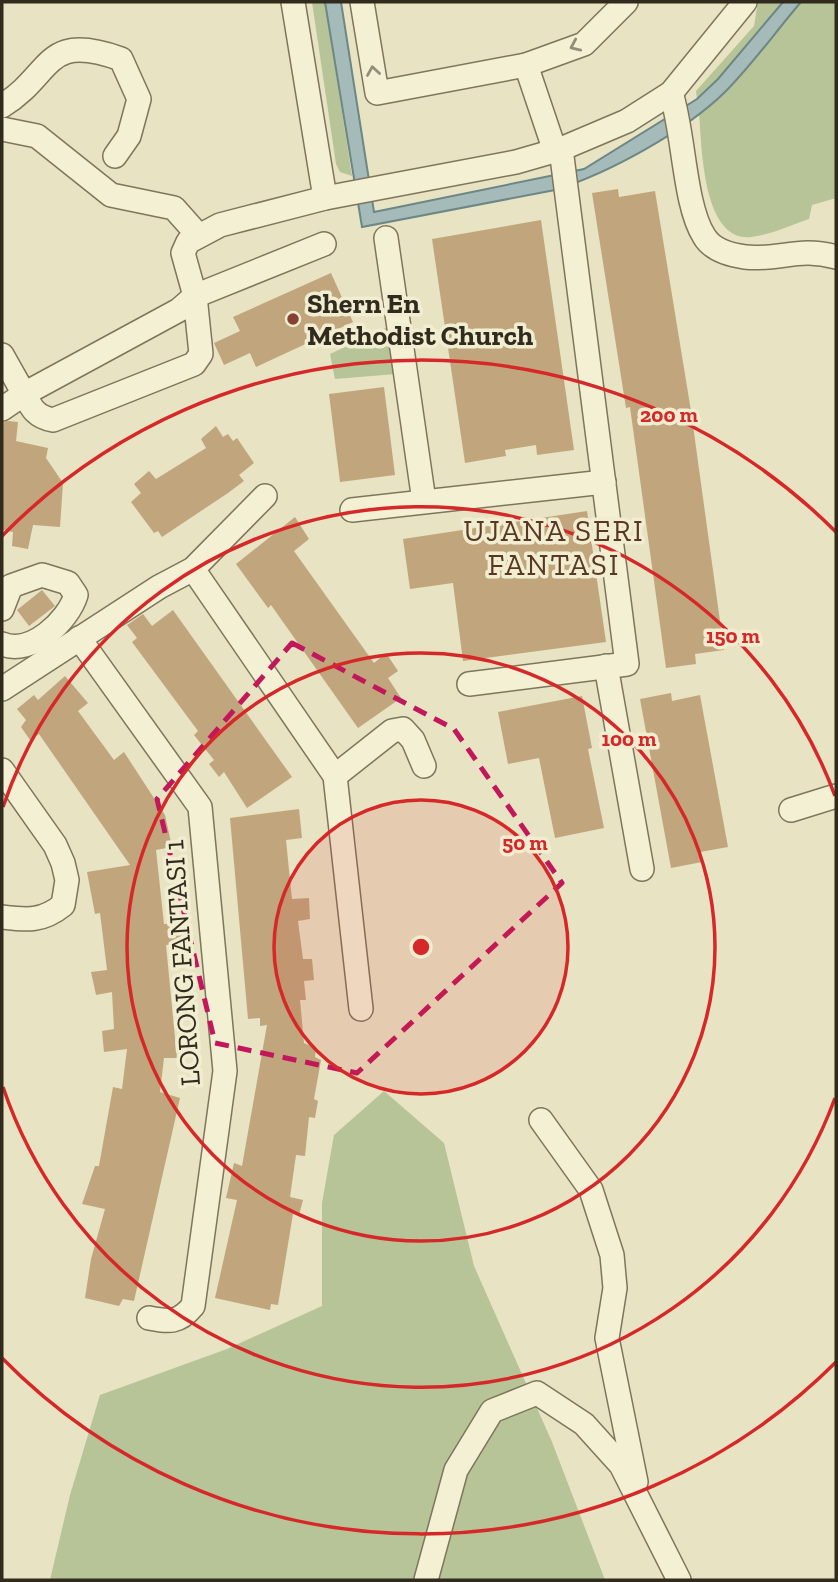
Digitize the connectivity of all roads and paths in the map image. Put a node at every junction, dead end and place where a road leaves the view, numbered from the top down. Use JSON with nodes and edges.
{"nodes":[{"id":1,"x":293,"y":2,"type":"edge"},
{"id":2,"x":362,"y":2,"type":"edge"},
{"id":3,"x":626,"y":2,"type":"edge"},
{"id":4,"x":745,"y":2,"type":"edge"},
{"id":5,"x":526,"y":65,"type":"junction"},
{"id":6,"x":673,"y":101,"type":"junction"},
{"id":7,"x":2,"y":106,"type":"edge"},
{"id":8,"x":2,"y":129,"type":"edge"},
{"id":9,"x":115,"y":156,"type":"dead end"},
{"id":10,"x":561,"y":157,"type":"junction"},
{"id":11,"x":325,"y":198,"type":"junction"},
{"id":12,"x":198,"y":235,"type":"junction"},
{"id":13,"x":386,"y":238,"type":"dead end"},
{"id":14,"x":324,"y":244,"type":"dead end"},
{"id":15,"x":836,"y":257,"type":"edge"},
{"id":16,"x":195,"y":296,"type":"junction"},
{"id":17,"x":2,"y":355,"type":"edge"},
{"id":18,"x":24,"y":394,"type":"junction"},
{"id":19,"x":2,"y":409,"type":"edge"},
{"id":20,"x":604,"y":482,"type":"junction"},
{"id":21,"x":265,"y":496,"type":"dead end"},
{"id":22,"x":424,"y":501,"type":"junction"},
{"id":23,"x":352,"y":510,"type":"dead end"},
{"id":24,"x":193,"y":569,"type":"junction"},
{"id":25,"x":2,"y":609,"type":"edge"},
{"id":26,"x":79,"y":638,"type":"junction"},
{"id":27,"x":2,"y":645,"type":"edge"},
{"id":28,"x":40,"y":651,"type":"junction"},
{"id":29,"x":616,"y":665,"type":"junction"},
{"id":30,"x":469,"y":684,"type":"dead end"},
{"id":31,"x":2,"y":689,"type":"edge"},
{"id":32,"x":424,"y":766,"type":"dead end"},
{"id":33,"x":2,"y":770,"type":"edge"},
{"id":34,"x":335,"y":776,"type":"junction"},
{"id":35,"x":836,"y":796,"type":"edge"},
{"id":36,"x":792,"y":810,"type":"dead end"},
{"id":37,"x":642,"y":869,"type":"dead end"},
{"id":38,"x":2,"y":916,"type":"edge"},
{"id":39,"x":361,"y":1009,"type":"dead end"},
{"id":40,"x":541,"y":1120,"type":"dead end"},
{"id":41,"x":149,"y":1318,"type":"dead end"},
{"id":42,"x":640,"y":1502,"type":"junction"},
{"id":43,"x":426,"y":1580,"type":"edge"},
{"id":44,"x":679,"y":1580,"type":"edge"}],
"edges":[{"from":1,"to":11,"type":"street"},
{"from":5,"to":2,"type":"street","one_way":true},
{"from":3,"to":5,"type":"street","one_way":true},
{"from":4,"to":6,"type":"street"},
{"from":5,"to":10,"type":"street"},
{"from":6,"to":10,"type":"street"},
{"from":6,"to":15,"type":"street"},
{"from":7,"to":9,"type":"street"},
{"from":8,"to":12,"type":"street"},
{"from":10,"to":11,"type":"street"},
{"from":10,"to":20,"type":"street"},
{"from":11,"to":12,"type":"street"},
{"from":12,"to":16,"type":"street"},
{"from":13,"to":22,"type":"street"},
{"from":14,"to":16,"type":"street"},
{"from":16,"to":18,"type":"street"},
{"from":16,"to":18,"type":"street"},
{"from":17,"to":18,"type":"street"},
{"from":18,"to":19,"type":"street"},
{"from":20,"to":22,"type":"street"},
{"from":20,"to":29,"type":"street"},
{"from":21,"to":24,"type":"street"},
{"from":22,"to":23,"type":"street"},
{"from":24,"to":26,"type":"street"},
{"from":24,"to":34,"type":"street"},
{"from":25,"to":28,"type":"street"},
{"from":26,"to":28,"type":"street"},
{"from":26,"to":41,"type":"street","name":"LORONG FANTASI 1"},
{"from":27,"to":28,"type":"street"},
{"from":28,"to":31,"type":"street"},
{"from":29,"to":30,"type":"street"},
{"from":29,"to":37,"type":"street"},
{"from":32,"to":34,"type":"street"},
{"from":33,"to":38,"type":"street"},
{"from":34,"to":39,"type":"street"},
{"from":35,"to":36,"type":"street"},
{"from":40,"to":42,"type":"street"},
{"from":42,"to":43,"type":"street"},
{"from":42,"to":44,"type":"street"}]}
